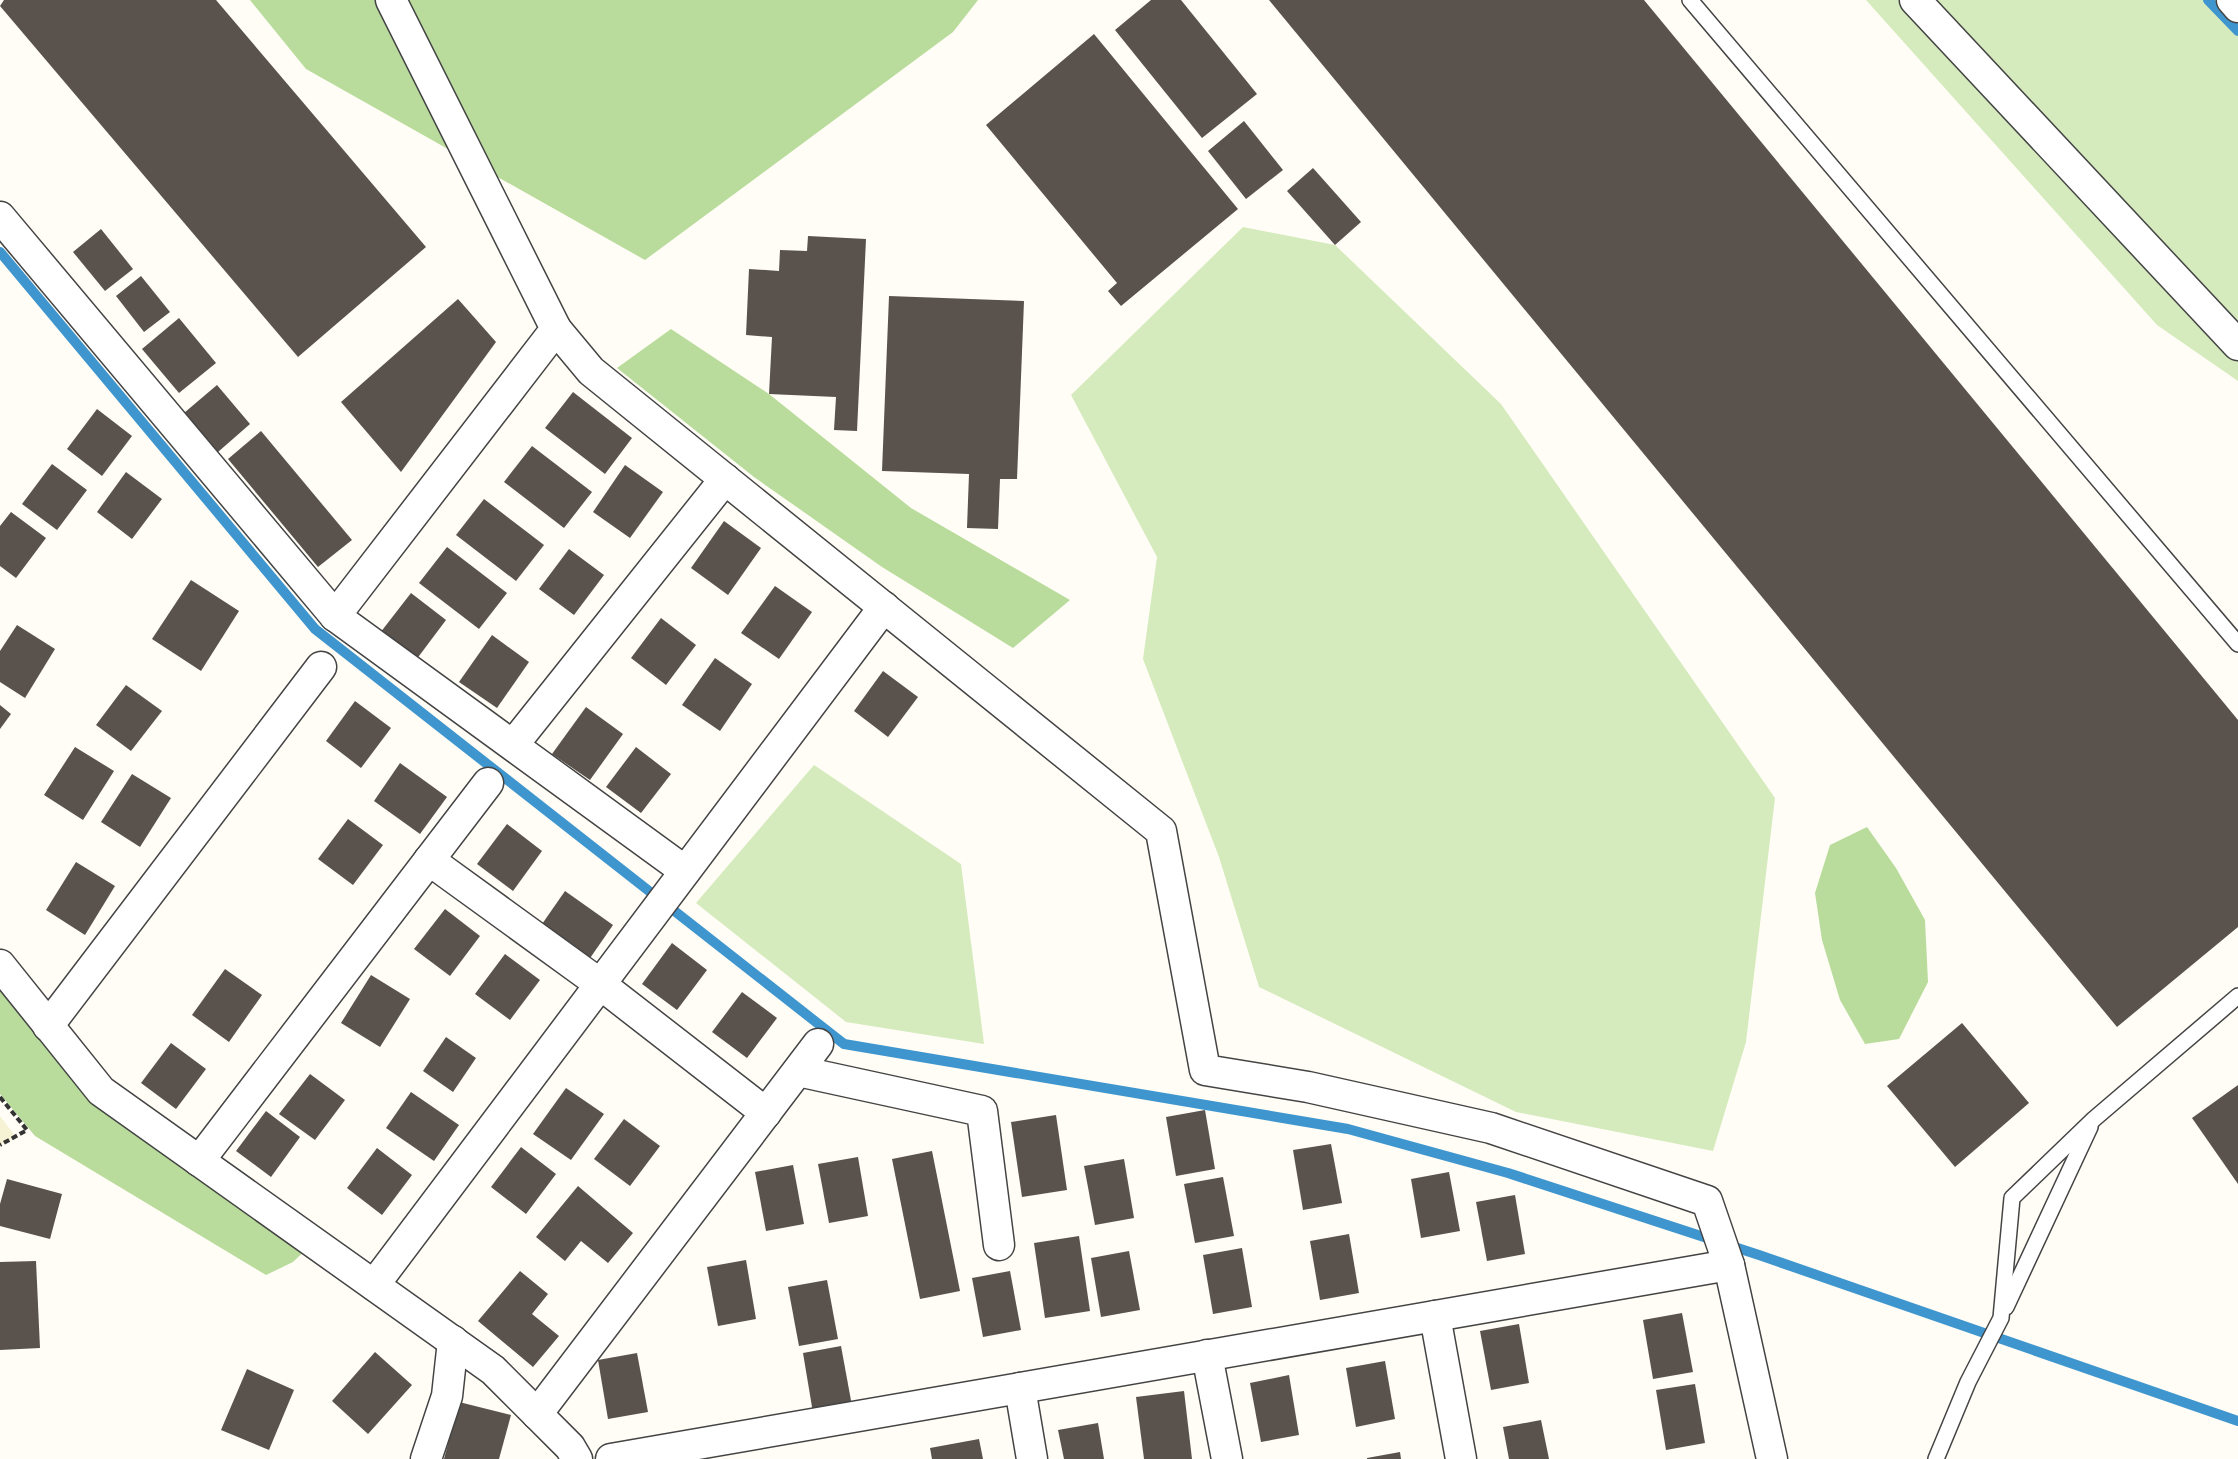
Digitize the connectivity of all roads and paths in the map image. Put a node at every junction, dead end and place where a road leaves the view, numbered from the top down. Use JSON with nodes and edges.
{"nodes":[{"id":1,"x":391,"y":0,"type":"edge"},
{"id":2,"x":1690,"y":0,"type":"edge"},
{"id":3,"x":1915,"y":0,"type":"edge"},
{"id":4,"x":2232,"y":0,"type":"edge"},
{"id":5,"x":2238,"y":7,"type":"edge"},
{"id":6,"x":0,"y":217,"type":"edge"},
{"id":7,"x":556,"y":328,"type":"junction"},
{"id":8,"x":2238,"y":345,"type":"edge"},
{"id":9,"x":725,"y":479,"type":"junction"},
{"id":10,"x":884,"y":607,"type":"junction"},
{"id":11,"x":335,"y":616,"type":"junction"},
{"id":12,"x":2238,"y":644,"type":"edge"},
{"id":13,"x":321,"y":667,"type":"dead end"},
{"id":14,"x":513,"y":745,"type":"junction"},
{"id":15,"x":488,"y":783,"type":"dead end"},
{"id":16,"x":429,"y":860,"type":"junction"},
{"id":17,"x":685,"y":871,"type":"junction"},
{"id":18,"x":0,"y":965,"type":"edge"},
{"id":19,"x":600,"y":984,"type":"junction"},
{"id":20,"x":2238,"y":996,"type":"edge"},
{"id":21,"x":48,"y":1026,"type":"junction"},
{"id":22,"x":818,"y":1044,"type":"dead end"},
{"id":23,"x":798,"y":1071,"type":"junction"},
{"id":24,"x":0,"y":1097,"type":"edge"},
{"id":25,"x":766,"y":1113,"type":"junction"},
{"id":26,"x":2094,"y":1119,"type":"junction"},
{"id":27,"x":0,"y":1145,"type":"edge"},
{"id":28,"x":200,"y":1161,"type":"junction"},
{"id":29,"x":999,"y":1245,"type":"dead end"},
{"id":30,"x":1729,"y":1265,"type":"junction"},
{"id":31,"x":374,"y":1285,"type":"junction"},
{"id":32,"x":1435,"y":1316,"type":"junction"},
{"id":33,"x":2001,"y":1318,"type":"junction"},
{"id":34,"x":453,"y":1341,"type":"junction"},
{"id":35,"x":1207,"y":1355,"type":"junction"},
{"id":36,"x":1020,"y":1388,"type":"junction"},
{"id":37,"x":537,"y":1414,"type":"junction"},
{"id":38,"x":426,"y":1459,"type":"edge"},
{"id":39,"x":577,"y":1459,"type":"edge"},
{"id":40,"x":610,"y":1459,"type":"edge"},
{"id":41,"x":1032,"y":1459,"type":"edge"},
{"id":42,"x":1227,"y":1459,"type":"edge"},
{"id":43,"x":1461,"y":1459,"type":"edge"},
{"id":44,"x":1772,"y":1459,"type":"edge"},
{"id":45,"x":1936,"y":1459,"type":"edge"}],
"edges":[{"from":1,"to":7,"type":"street"},
{"from":2,"to":12,"type":"lane"},
{"from":3,"to":8,"type":"street"},
{"from":4,"to":5,"type":"street"},
{"from":6,"to":11,"type":"street"},
{"from":7,"to":9,"type":"street"},
{"from":7,"to":11,"type":"street"},
{"from":9,"to":10,"type":"street"},
{"from":9,"to":14,"type":"street"},
{"from":10,"to":17,"type":"street"},
{"from":10,"to":30,"type":"street"},
{"from":11,"to":14,"type":"street"},
{"from":13,"to":21,"type":"street"},
{"from":14,"to":17,"type":"street"},
{"from":15,"to":16,"type":"street"},
{"from":16,"to":19,"type":"street"},
{"from":16,"to":28,"type":"street"},
{"from":17,"to":19,"type":"street"},
{"from":18,"to":21,"type":"street"},
{"from":19,"to":25,"type":"street"},
{"from":19,"to":31,"type":"street"},
{"from":20,"to":26,"type":"lane"},
{"from":21,"to":28,"type":"street"},
{"from":22,"to":23,"type":"street"},
{"from":23,"to":25,"type":"street"},
{"from":23,"to":29,"type":"street"},
{"from":24,"to":27,"type":"path"},
{"from":25,"to":37,"type":"street"},
{"from":26,"to":33,"type":"lane"},
{"from":26,"to":33,"type":"lane"},
{"from":28,"to":31,"type":"street"},
{"from":30,"to":32,"type":"street"},
{"from":30,"to":44,"type":"street"},
{"from":31,"to":34,"type":"street"},
{"from":32,"to":35,"type":"street"},
{"from":32,"to":43,"type":"street"},
{"from":33,"to":45,"type":"lane"},
{"from":34,"to":37,"type":"street"},
{"from":34,"to":38,"type":"street"},
{"from":35,"to":36,"type":"street"},
{"from":35,"to":42,"type":"street"},
{"from":36,"to":40,"type":"street"},
{"from":36,"to":41,"type":"street"},
{"from":37,"to":39,"type":"street"}]}
